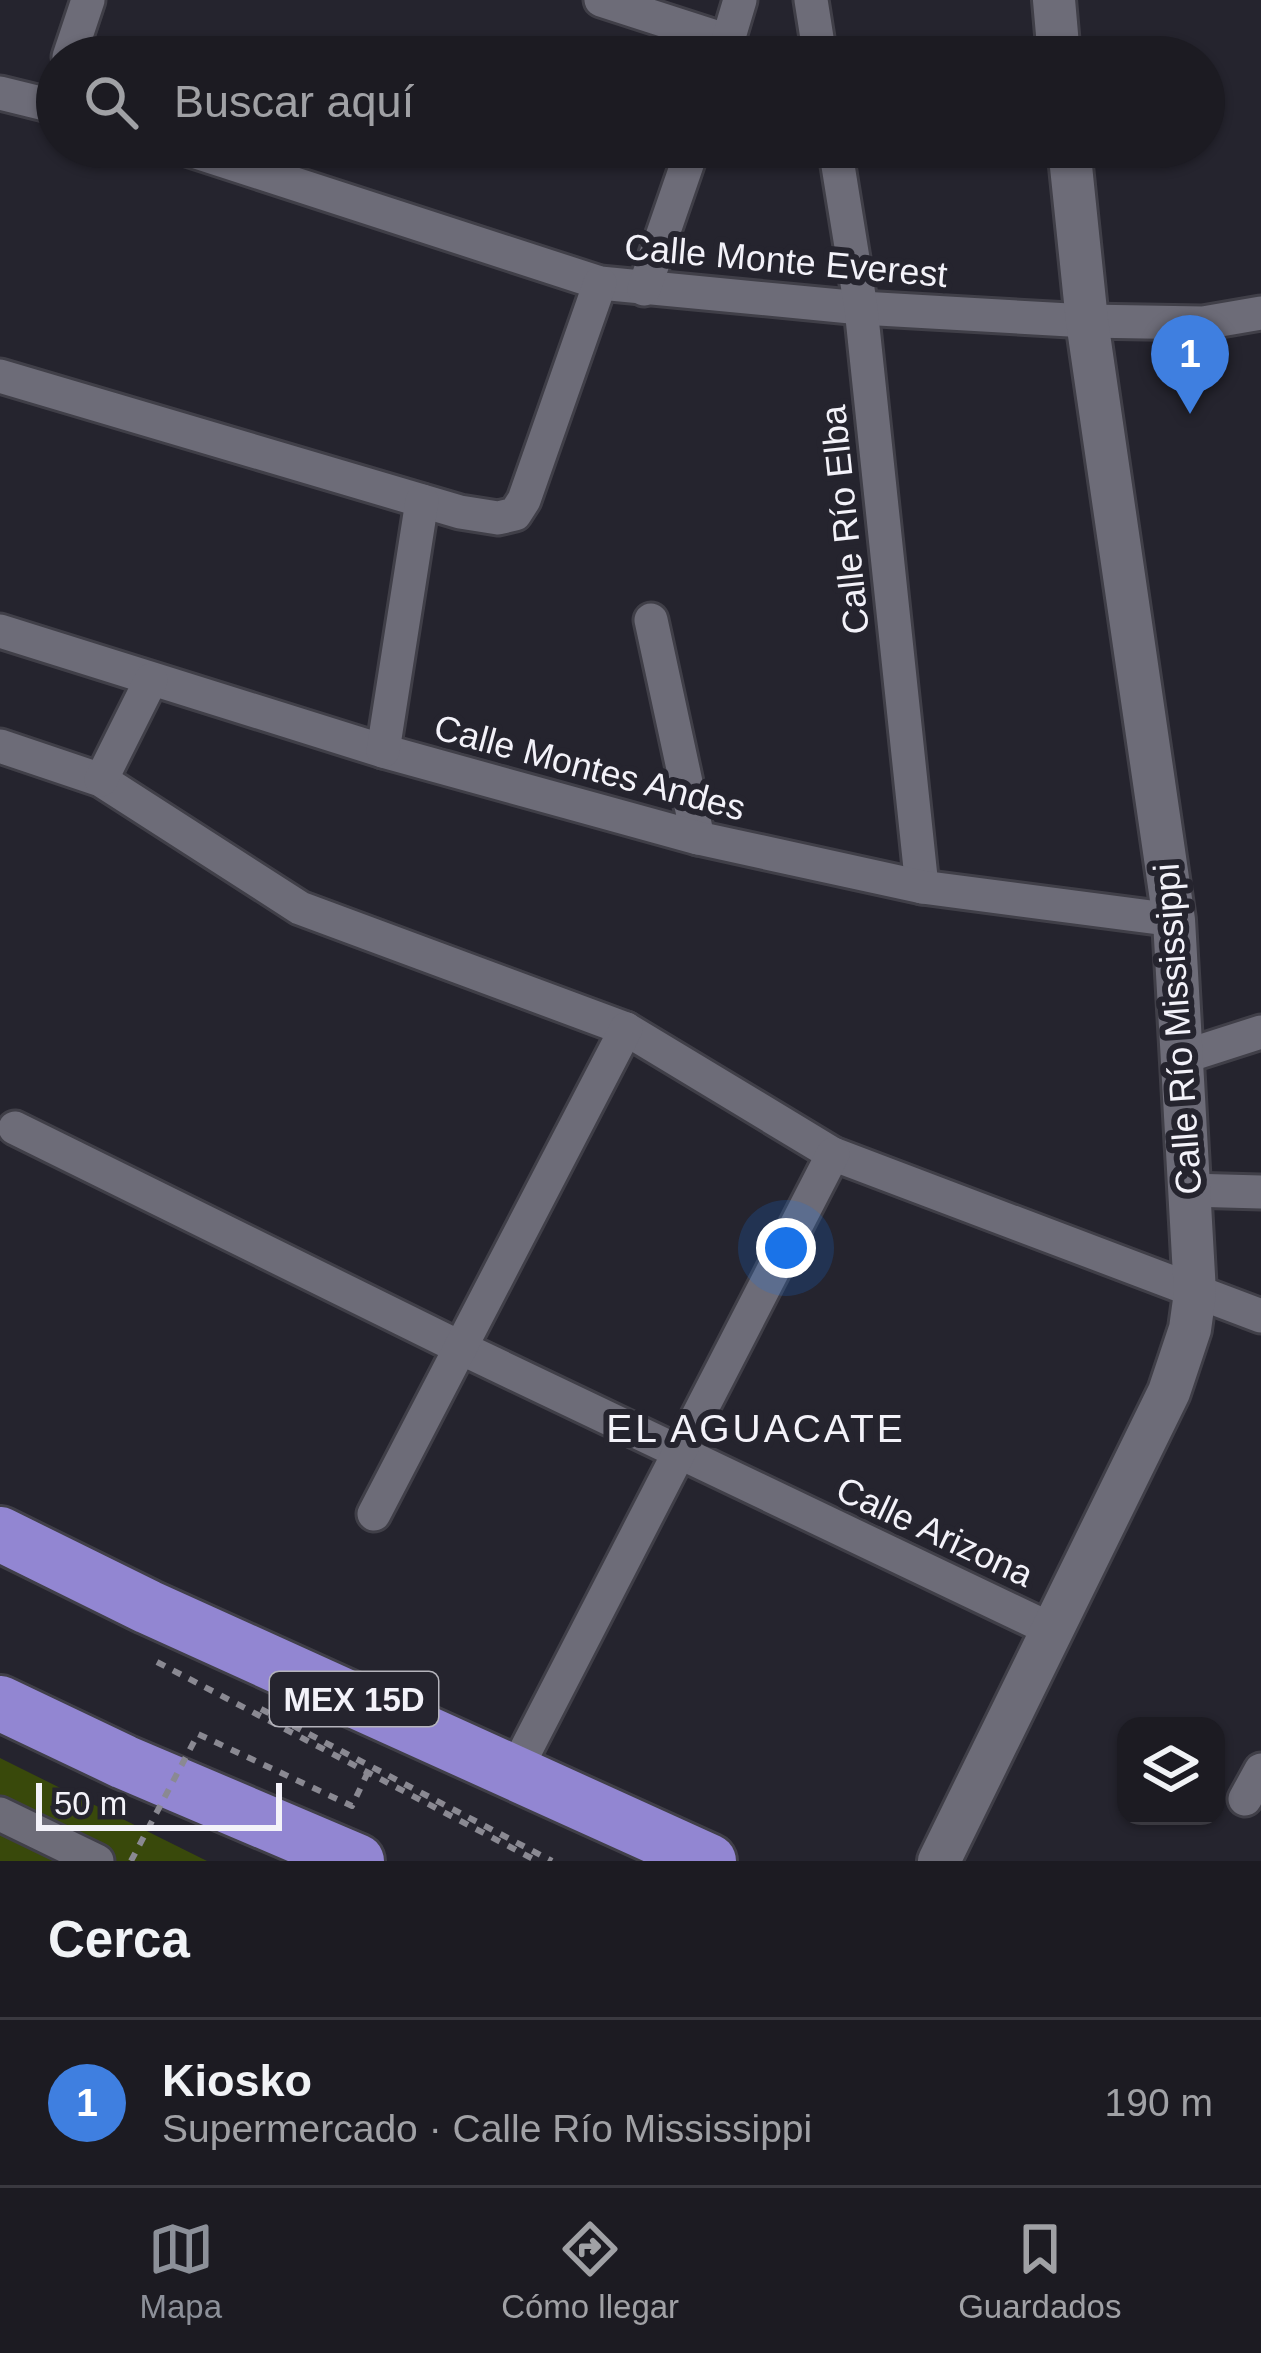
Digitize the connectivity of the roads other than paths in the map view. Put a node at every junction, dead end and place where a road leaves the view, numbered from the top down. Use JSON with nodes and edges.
{"nodes":[{"id":1,"x":88,"y":0,"type":"edge"},
{"id":2,"x":601,"y":0,"type":"edge"},
{"id":3,"x":740,"y":0,"type":"edge"},
{"id":4,"x":811,"y":0,"type":"edge"},
{"id":5,"x":1054,"y":0,"type":"edge"},
{"id":6,"x":76,"y":36,"type":"edge"},
{"id":7,"x":693,"y":36,"type":"edge"},
{"id":8,"x":730,"y":36,"type":"edge"},
{"id":9,"x":817,"y":36,"type":"edge"},
{"id":10,"x":1058,"y":36,"type":"edge"},
{"id":11,"x":0,"y":93,"type":"edge"},
{"id":12,"x":36,"y":98,"type":"edge"},
{"id":13,"x":246,"y":168,"type":"edge"},
{"id":14,"x":685,"y":168,"type":"edge"},
{"id":15,"x":838,"y":168,"type":"edge"},
{"id":16,"x":1071,"y":168,"type":"edge"},
{"id":17,"x":600,"y":283,"type":"junction"},
{"id":18,"x":644,"y":289,"type":"junction"},
{"id":19,"x":861,"y":308,"type":"junction"},
{"id":20,"x":1261,"y":314,"type":"edge"},
{"id":21,"x":1087,"y":321,"type":"junction"},
{"id":22,"x":0,"y":376,"type":"edge"},
{"id":23,"x":422,"y":501,"type":"junction"},
{"id":24,"x":651,"y":620,"type":"dead end"},
{"id":25,"x":0,"y":631,"type":"edge"},
{"id":26,"x":151,"y":680,"type":"junction"},
{"id":27,"x":0,"y":746,"type":"edge"},
{"id":28,"x":383,"y":752,"type":"junction"},
{"id":29,"x":101,"y":780,"type":"junction"},
{"id":30,"x":698,"y":838,"type":"junction"},
{"id":31,"x":922,"y":886,"type":"junction"},
{"id":32,"x":1174,"y":920,"type":"junction"},
{"id":33,"x":626,"y":1029,"type":"junction"},
{"id":34,"x":1261,"y":1032,"type":"edge"},
{"id":35,"x":1183,"y":1058,"type":"junction"},
{"id":36,"x":15,"y":1128,"type":"dead end"},
{"id":37,"x":833,"y":1154,"type":"junction"},
{"id":38,"x":1190,"y":1190,"type":"junction"},
{"id":39,"x":1261,"y":1192,"type":"edge"},
{"id":40,"x":1195,"y":1294,"type":"junction"},
{"id":41,"x":1261,"y":1316,"type":"edge"},
{"id":42,"x":461,"y":1348,"type":"junction"},
{"id":43,"x":676,"y":1452,"type":"junction"},
{"id":44,"x":374,"y":1514,"type":"dead end"},
{"id":45,"x":0,"y":1534,"type":"edge"},
{"id":46,"x":1052,"y":1630,"type":"junction"},
{"id":47,"x":0,"y":1703,"type":"edge"},
{"id":48,"x":515,"y":1771,"type":"junction"},
{"id":49,"x":0,"y":1814,"type":"edge"},
{"id":50,"x":97,"y":1861,"type":"edge"},
{"id":51,"x":357,"y":1861,"type":"edge"},
{"id":52,"x":709,"y":1861,"type":"edge"},
{"id":53,"x":939,"y":1861,"type":"edge"}],
"edges":[{"from":1,"to":6,"type":"street"},
{"from":2,"to":7,"type":"street"},
{"from":3,"to":8,"type":"street"},
{"from":4,"to":9,"type":"street"},
{"from":5,"to":10,"type":"street"},
{"from":11,"to":12,"type":"street"},
{"from":13,"to":17,"type":"street","name":"Calle Monte Everest"},
{"from":14,"to":18,"type":"street"},
{"from":15,"to":19,"type":"street","name":"Calle Río Elba"},
{"from":16,"to":21,"type":"street","name":"Calle Río Mississippi"},
{"from":17,"to":18,"type":"street","name":"Calle Monte Everest"},
{"from":17,"to":23,"type":"street"},
{"from":18,"to":19,"type":"street","name":"Calle Monte Everest"},
{"from":19,"to":21,"type":"street","name":"Calle Monte Everest"},
{"from":19,"to":31,"type":"street","name":"Calle Río Elba"},
{"from":20,"to":21,"type":"street","name":"Calle Monte Everest"},
{"from":21,"to":32,"type":"street","name":"Calle Río Mississippi"},
{"from":22,"to":23,"type":"street"},
{"from":23,"to":28,"type":"street"},
{"from":24,"to":30,"type":"street"},
{"from":25,"to":26,"type":"street","name":"Calle Montes Andes"},
{"from":26,"to":28,"type":"street","name":"Calle Montes Andes"},
{"from":26,"to":29,"type":"street"},
{"from":27,"to":29,"type":"street"},
{"from":28,"to":30,"type":"street","name":"Calle Montes Andes"},
{"from":29,"to":33,"type":"street"},
{"from":30,"to":31,"type":"street","name":"Calle Montes Andes"},
{"from":31,"to":32,"type":"street","name":"Calle Montes Andes"},
{"from":32,"to":35,"type":"street","name":"Calle Río Mississippi"},
{"from":33,"to":37,"type":"street"},
{"from":33,"to":42,"type":"street"},
{"from":34,"to":35,"type":"street"},
{"from":35,"to":38,"type":"street","name":"Calle Río Mississippi"},
{"from":36,"to":42,"type":"street","name":"Calle Arizona"},
{"from":37,"to":40,"type":"street"},
{"from":37,"to":43,"type":"street"},
{"from":38,"to":39,"type":"street"},
{"from":38,"to":40,"type":"street","name":"Calle Río Mississippi"},
{"from":40,"to":41,"type":"street"},
{"from":40,"to":46,"type":"street","name":"Calle Río Mississippi"},
{"from":42,"to":43,"type":"street","name":"Calle Arizona"},
{"from":42,"to":44,"type":"street"},
{"from":43,"to":46,"type":"street","name":"Calle Arizona"},
{"from":43,"to":48,"type":"street"},
{"from":45,"to":48,"type":"highway","number":"MEX 15D"},
{"from":46,"to":53,"type":"street","name":"Calle Río Mississippi"},
{"from":47,"to":51,"type":"highway"},
{"from":48,"to":52,"type":"highway","number":"MEX 15D"},
{"from":49,"to":50,"type":"street"}]}
